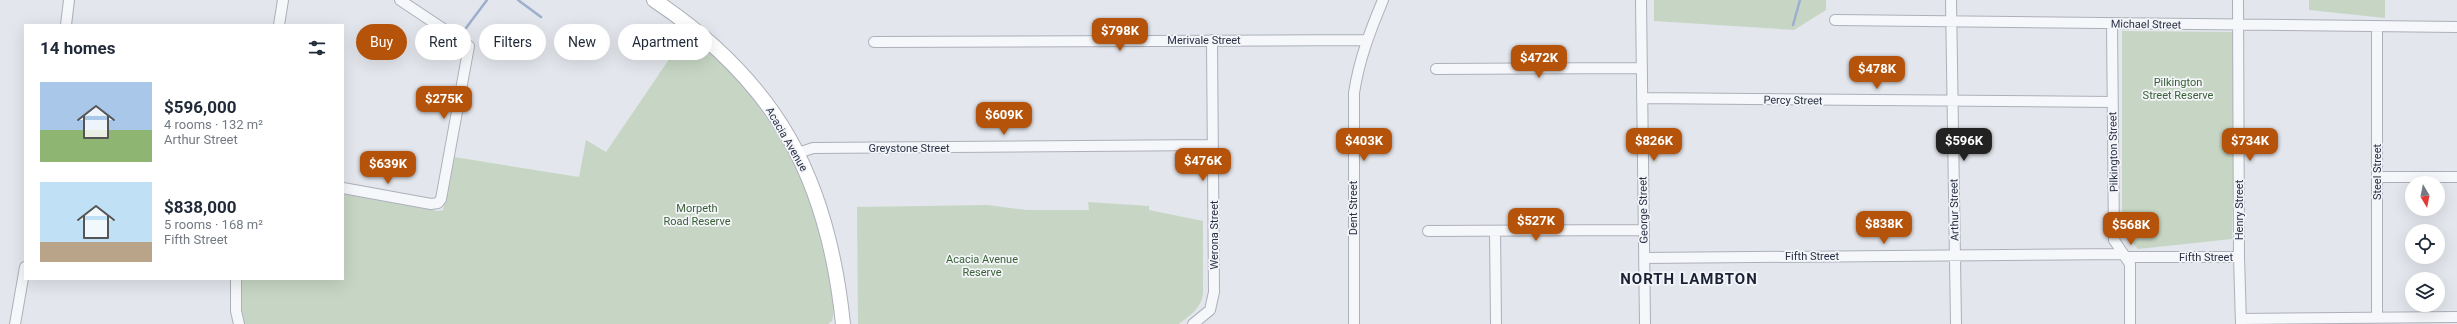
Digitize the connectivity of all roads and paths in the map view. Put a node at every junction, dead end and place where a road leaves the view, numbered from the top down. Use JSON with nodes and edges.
{"nodes":[{"id":1,"x":69,"y":0,"type":"edge"},
{"id":2,"x":283,"y":0,"type":"edge"},
{"id":3,"x":400,"y":0,"type":"edge"},
{"id":4,"x":654,"y":0,"type":"edge"},
{"id":5,"x":1383,"y":0,"type":"edge"},
{"id":6,"x":1641,"y":0,"type":"edge"},
{"id":7,"x":1951,"y":0,"type":"edge"},
{"id":8,"x":2238,"y":0,"type":"edge"},
{"id":9,"x":1835,"y":20,"type":"dead end"},
{"id":10,"x":1950,"y":21,"type":"junction"},
{"id":11,"x":2112,"y":23,"type":"junction"},
{"id":12,"x":66,"y":24,"type":"edge"},
{"id":13,"x":278,"y":24,"type":"edge"},
{"id":14,"x":2238,"y":26,"type":"junction"},
{"id":15,"x":2377,"y":27,"type":"junction"},
{"id":16,"x":2457,"y":27,"type":"edge"},
{"id":17,"x":1212,"y":40,"type":"junction"},
{"id":18,"x":1366,"y":40,"type":"junction"},
{"id":19,"x":874,"y":42,"type":"dead end"},
{"id":20,"x":1642,"y":68,"type":"junction"},
{"id":21,"x":1436,"y":69,"type":"dead end"},
{"id":22,"x":1642,"y":98,"type":"junction"},
{"id":23,"x":1953,"y":102,"type":"junction"},
{"id":24,"x":2112,"y":102,"type":"junction"},
{"id":25,"x":1213,"y":145,"type":"junction"},
{"id":26,"x":798,"y":153,"type":"junction"},
{"id":27,"x":2377,"y":177,"type":"junction"},
{"id":28,"x":2457,"y":177,"type":"edge"},
{"id":29,"x":344,"y":188,"type":"edge"},
{"id":30,"x":1643,"y":230,"type":"junction"},
{"id":31,"x":1428,"y":231,"type":"dead end"},
{"id":32,"x":1495,"y":231,"type":"junction"},
{"id":33,"x":1955,"y":255,"type":"junction"},
{"id":34,"x":2124,"y":255,"type":"junction"},
{"id":35,"x":2239,"y":257,"type":"junction"},
{"id":36,"x":1644,"y":258,"type":"junction"},
{"id":37,"x":24,"y":273,"type":"edge"},
{"id":38,"x":236,"y":280,"type":"edge"},
{"id":39,"x":2377,"y":317,"type":"junction"},
{"id":40,"x":2457,"y":318,"type":"edge"},
{"id":41,"x":2241,"y":321,"type":"edge"},
{"id":42,"x":2343,"y":321,"type":"edge"},
{"id":43,"x":15,"y":324,"type":"edge"},
{"id":44,"x":239,"y":324,"type":"edge"},
{"id":45,"x":844,"y":324,"type":"edge"},
{"id":46,"x":1193,"y":324,"type":"edge"},
{"id":47,"x":1354,"y":324,"type":"edge"},
{"id":48,"x":1496,"y":324,"type":"edge"},
{"id":49,"x":1645,"y":324,"type":"edge"},
{"id":50,"x":1956,"y":324,"type":"edge"},
{"id":51,"x":2130,"y":324,"type":"edge"}],
"edges":[{"from":1,"to":12,"type":"street"},
{"from":2,"to":13,"type":"street"},
{"from":3,"to":29,"type":"street"},
{"from":4,"to":26,"type":"street","name":"Acacia Avenue"},
{"from":5,"to":18,"type":"street","name":"Dent Street"},
{"from":6,"to":20,"type":"street","name":"George Street"},
{"from":7,"to":10,"type":"street","name":"Arthur Street"},
{"from":8,"to":14,"type":"street","name":"Henry Street"},
{"from":9,"to":10,"type":"street","name":"Michael Street"},
{"from":10,"to":11,"type":"street","name":"Michael Street"},
{"from":10,"to":23,"type":"street","name":"Arthur Street"},
{"from":11,"to":14,"type":"street","name":"Michael Street"},
{"from":11,"to":24,"type":"street","name":"Pilkington Street"},
{"from":14,"to":15,"type":"street","name":"Michael Street"},
{"from":14,"to":35,"type":"street","name":"Henry Street"},
{"from":15,"to":16,"type":"street","name":"Michael Street"},
{"from":15,"to":27,"type":"street","name":"Steel Street"},
{"from":17,"to":18,"type":"street","name":"Merivale Street"},
{"from":17,"to":19,"type":"street","name":"Merivale Street"},
{"from":17,"to":25,"type":"street","name":"Werona Street"},
{"from":18,"to":47,"type":"street","name":"Dent Street"},
{"from":20,"to":21,"type":"street"},
{"from":20,"to":22,"type":"street","name":"George Street"},
{"from":22,"to":23,"type":"street","name":"Percy Street"},
{"from":22,"to":30,"type":"street","name":"George Street"},
{"from":23,"to":24,"type":"street","name":"Percy Street"},
{"from":23,"to":33,"type":"street","name":"Arthur Street"},
{"from":24,"to":34,"type":"street","name":"Pilkington Street"},
{"from":25,"to":26,"type":"street","name":"Greystone Street"},
{"from":25,"to":46,"type":"street","name":"Werona Street"},
{"from":26,"to":45,"type":"street","name":"Acacia Avenue"},
{"from":27,"to":28,"type":"street"},
{"from":27,"to":39,"type":"street","name":"Steel Street"},
{"from":30,"to":32,"type":"street"},
{"from":30,"to":36,"type":"street","name":"George Street"},
{"from":31,"to":32,"type":"street"},
{"from":32,"to":48,"type":"street"},
{"from":33,"to":34,"type":"street","name":"Fifth Street"},
{"from":33,"to":36,"type":"street","name":"Fifth Street"},
{"from":33,"to":50,"type":"street","name":"Arthur Street"},
{"from":34,"to":35,"type":"street","name":"Fifth Street"},
{"from":34,"to":51,"type":"street","name":"Pilkington Street"},
{"from":35,"to":41,"type":"street","name":"Henry Street"},
{"from":36,"to":49,"type":"street","name":"George Street"},
{"from":37,"to":43,"type":"street"},
{"from":38,"to":44,"type":"street"},
{"from":39,"to":40,"type":"street"},
{"from":39,"to":42,"type":"street"},
{"from":41,"to":42,"type":"street"}]}
